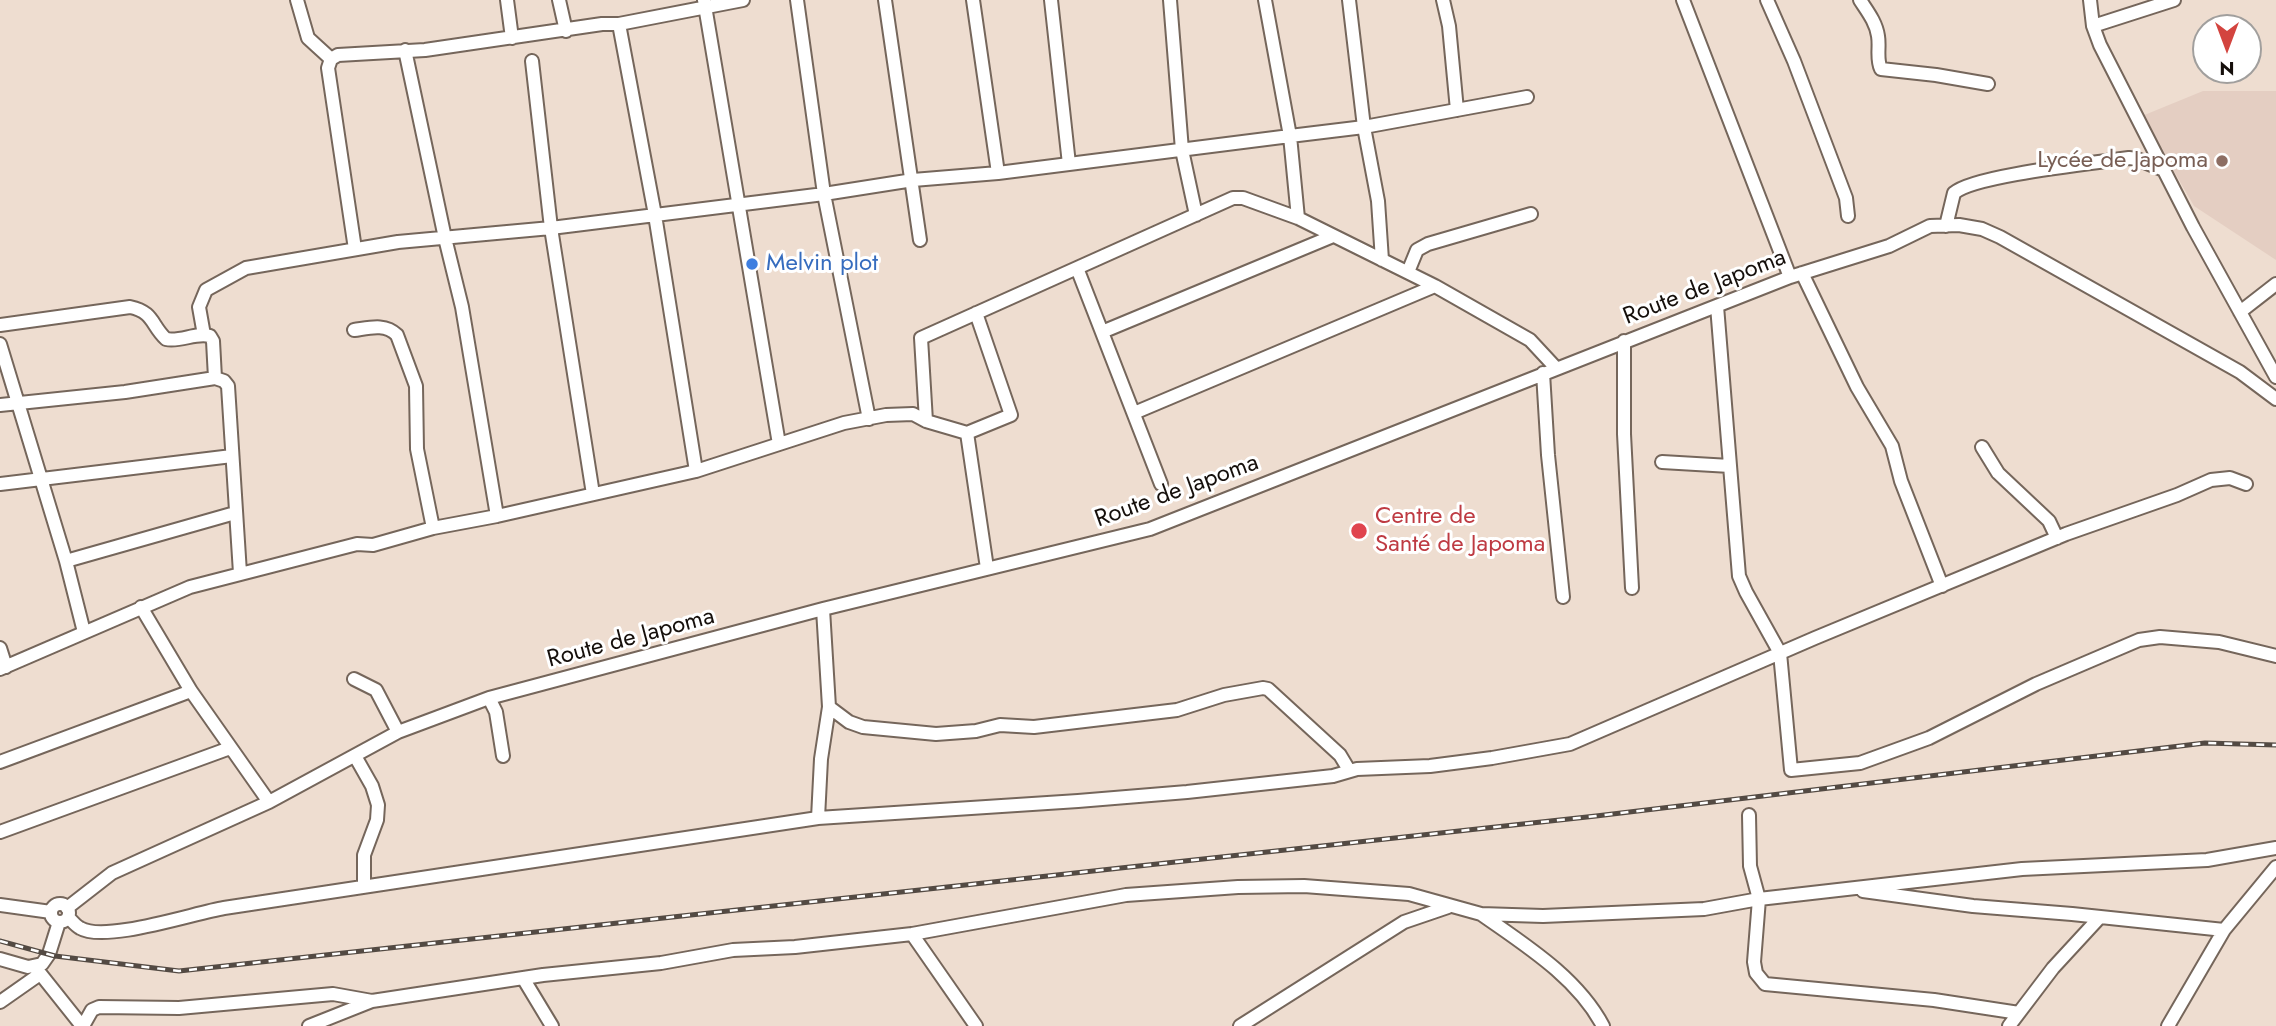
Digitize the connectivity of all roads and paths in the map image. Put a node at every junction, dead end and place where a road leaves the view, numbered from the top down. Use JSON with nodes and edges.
{"nodes":[{"id":1,"x":297,"y":0,"type":"edge"},
{"id":2,"x":507,"y":0,"type":"edge"},
{"id":3,"x":559,"y":0,"type":"edge"},
{"id":4,"x":743,"y":0,"type":"edge"},
{"id":5,"x":797,"y":0,"type":"edge"},
{"id":6,"x":885,"y":0,"type":"edge"},
{"id":7,"x":974,"y":0,"type":"edge"},
{"id":8,"x":1051,"y":0,"type":"edge"},
{"id":9,"x":1170,"y":0,"type":"edge"},
{"id":10,"x":1265,"y":0,"type":"edge"},
{"id":11,"x":1349,"y":0,"type":"edge"},
{"id":12,"x":1443,"y":0,"type":"edge"},
{"id":13,"x":1683,"y":0,"type":"edge"},
{"id":14,"x":1768,"y":0,"type":"edge"},
{"id":15,"x":1860,"y":0,"type":"edge"},
{"id":16,"x":2091,"y":0,"type":"edge"},
{"id":17,"x":2174,"y":0,"type":"edge"},
{"id":18,"x":705,"y":3,"type":"edge"},
{"id":19,"x":619,"y":24,"type":"junction"},
{"id":20,"x":2093,"y":26,"type":"junction"},
{"id":21,"x":566,"y":31,"type":"junction"},
{"id":22,"x":512,"y":38,"type":"junction"},
{"id":23,"x":405,"y":50,"type":"junction"},
{"id":24,"x":331,"y":59,"type":"junction"},
{"id":25,"x":532,"y":61,"type":"dead end"},
{"id":26,"x":1988,"y":84,"type":"dead end"},
{"id":27,"x":1527,"y":97,"type":"dead end"},
{"id":28,"x":1457,"y":110,"type":"junction"},
{"id":29,"x":1364,"y":127,"type":"junction"},
{"id":30,"x":1290,"y":136,"type":"junction"},
{"id":31,"x":1182,"y":150,"type":"junction"},
{"id":32,"x":1069,"y":164,"type":"junction"},
{"id":33,"x":2164,"y":170,"type":"junction"},
{"id":34,"x":998,"y":173,"type":"junction"},
{"id":35,"x":913,"y":180,"type":"junction"},
{"id":36,"x":824,"y":194,"type":"junction"},
{"id":37,"x":739,"y":205,"type":"junction"},
{"id":38,"x":1531,"y":214,"type":"dead end"},
{"id":39,"x":654,"y":215,"type":"junction"},
{"id":40,"x":1196,"y":215,"type":"junction"},
{"id":41,"x":1848,"y":216,"type":"dead end"},
{"id":42,"x":1298,"y":218,"type":"junction"},
{"id":43,"x":1946,"y":226,"type":"junction"},
{"id":44,"x":551,"y":228,"type":"junction"},
{"id":45,"x":1333,"y":236,"type":"junction"},
{"id":46,"x":445,"y":238,"type":"junction"},
{"id":47,"x":920,"y":240,"type":"dead end"},
{"id":48,"x":355,"y":249,"type":"junction"},
{"id":49,"x":1382,"y":260,"type":"junction"},
{"id":50,"x":1077,"y":268,"type":"junction"},
{"id":51,"x":1408,"y":272,"type":"junction"},
{"id":52,"x":1796,"y":275,"type":"junction"},
{"id":53,"x":2276,"y":284,"type":"edge"},
{"id":54,"x":1435,"y":286,"type":"junction"},
{"id":55,"x":1717,"y":306,"type":"junction"},
{"id":56,"x":2240,"y":312,"type":"junction"},
{"id":57,"x":976,"y":313,"type":"junction"},
{"id":58,"x":0,"y":325,"type":"edge"},
{"id":59,"x":354,"y":330,"type":"dead end"},
{"id":60,"x":1102,"y":332,"type":"junction"},
{"id":61,"x":204,"y":335,"type":"junction"},
{"id":62,"x":1624,"y":341,"type":"junction"},
{"id":63,"x":0,"y":344,"type":"edge"},
{"id":64,"x":1550,"y":371,"type":"junction"},
{"id":65,"x":2276,"y":377,"type":"edge"},
{"id":66,"x":215,"y":378,"type":"junction"},
{"id":67,"x":2276,"y":399,"type":"edge"},
{"id":68,"x":19,"y":402,"type":"junction"},
{"id":69,"x":0,"y":405,"type":"edge"},
{"id":70,"x":1134,"y":413,"type":"junction"},
{"id":71,"x":869,"y":419,"type":"junction"},
{"id":72,"x":926,"y":421,"type":"junction"},
{"id":73,"x":967,"y":433,"type":"junction"},
{"id":74,"x":779,"y":444,"type":"junction"},
{"id":75,"x":1982,"y":447,"type":"dead end"},
{"id":76,"x":232,"y":456,"type":"junction"},
{"id":77,"x":1662,"y":462,"type":"dead end"},
{"id":78,"x":1730,"y":466,"type":"junction"},
{"id":79,"x":696,"y":471,"type":"junction"},
{"id":80,"x":40,"y":479,"type":"junction"},
{"id":81,"x":0,"y":484,"type":"edge"},
{"id":82,"x":1161,"y":484,"type":"dead end"},
{"id":83,"x":2246,"y":484,"type":"dead end"},
{"id":84,"x":593,"y":494,"type":"junction"},
{"id":85,"x":235,"y":513,"type":"junction"},
{"id":86,"x":497,"y":516,"type":"junction"},
{"id":87,"x":433,"y":528,"type":"junction"},
{"id":88,"x":2057,"y":538,"type":"junction"},
{"id":89,"x":66,"y":561,"type":"junction"},
{"id":90,"x":987,"y":568,"type":"junction"},
{"id":91,"x":240,"y":573,"type":"junction"},
{"id":92,"x":1942,"y":586,"type":"junction"},
{"id":93,"x":1632,"y":588,"type":"dead end"},
{"id":94,"x":1563,"y":597,"type":"dead end"},
{"id":95,"x":141,"y":607,"type":"junction"},
{"id":96,"x":823,"y":609,"type":"junction"},
{"id":97,"x":84,"y":632,"type":"junction"},
{"id":98,"x":0,"y":648,"type":"edge"},
{"id":99,"x":1780,"y":653,"type":"junction"},
{"id":100,"x":2276,"y":656,"type":"edge"},
{"id":101,"x":3,"y":668,"type":"edge"},
{"id":102,"x":354,"y":679,"type":"dead end"},
{"id":103,"x":191,"y":691,"type":"junction"},
{"id":104,"x":489,"y":698,"type":"junction"},
{"id":105,"x":829,"y":706,"type":"junction"},
{"id":106,"x":398,"y":732,"type":"junction"},
{"id":107,"x":230,"y":748,"type":"junction"},
{"id":108,"x":503,"y":755,"type":"dead end"},
{"id":109,"x":355,"y":756,"type":"junction"},
{"id":110,"x":0,"y":762,"type":"edge"},
{"id":111,"x":1349,"y":770,"type":"junction"},
{"id":112,"x":270,"y":802,"type":"junction"},
{"id":113,"x":1749,"y":815,"type":"dead end"},
{"id":114,"x":818,"y":818,"type":"junction"},
{"id":115,"x":0,"y":832,"type":"edge"},
{"id":116,"x":2276,"y":848,"type":"edge"},
{"id":117,"x":2276,"y":867,"type":"edge"},
{"id":118,"x":364,"y":886,"type":"junction"},
{"id":119,"x":1854,"y":888,"type":"junction"},
{"id":120,"x":1759,"y":899,"type":"junction"},
{"id":121,"x":0,"y":905,"type":"edge"},
{"id":122,"x":1449,"y":907,"type":"junction"},
{"id":123,"x":1481,"y":914,"type":"junction"},
{"id":124,"x":61,"y":915,"type":"junction"},
{"id":125,"x":2100,"y":917,"type":"junction"},
{"id":126,"x":2224,"y":930,"type":"junction"},
{"id":127,"x":912,"y":934,"type":"junction"},
{"id":128,"x":0,"y":959,"type":"edge"},
{"id":129,"x":37,"y":970,"type":"junction"},
{"id":130,"x":523,"y":978,"type":"junction"},
{"id":131,"x":372,"y":1001,"type":"junction"},
{"id":132,"x":0,"y":1002,"type":"edge"},
{"id":133,"x":2019,"y":1013,"type":"junction"},
{"id":134,"x":82,"y":1026,"type":"edge"},
{"id":135,"x":309,"y":1026,"type":"edge"},
{"id":136,"x":552,"y":1026,"type":"edge"},
{"id":137,"x":976,"y":1026,"type":"edge"},
{"id":138,"x":1240,"y":1026,"type":"edge"},
{"id":139,"x":1602,"y":1026,"type":"edge"},
{"id":140,"x":2009,"y":1026,"type":"edge"},
{"id":141,"x":2168,"y":1026,"type":"edge"}],
"edges":[{"from":1,"to":24,"type":"street"},
{"from":2,"to":22,"type":"street"},
{"from":3,"to":21,"type":"street"},
{"from":4,"to":18,"type":"street"},
{"from":5,"to":36,"type":"street"},
{"from":6,"to":35,"type":"street"},
{"from":7,"to":34,"type":"street"},
{"from":8,"to":32,"type":"street"},
{"from":9,"to":31,"type":"street"},
{"from":10,"to":30,"type":"street"},
{"from":11,"to":29,"type":"street"},
{"from":12,"to":28,"type":"street"},
{"from":13,"to":52,"type":"street"},
{"from":14,"to":41,"type":"street"},
{"from":15,"to":26,"type":"street"},
{"from":16,"to":20,"type":"street"},
{"from":17,"to":20,"type":"street"},
{"from":18,"to":19,"type":"street"},
{"from":18,"to":37,"type":"street"},
{"from":19,"to":21,"type":"street"},
{"from":19,"to":39,"type":"street"},
{"from":20,"to":33,"type":"street"},
{"from":21,"to":22,"type":"street"},
{"from":22,"to":23,"type":"street"},
{"from":23,"to":24,"type":"street"},
{"from":23,"to":46,"type":"street"},
{"from":24,"to":48,"type":"street"},
{"from":25,"to":44,"type":"street"},
{"from":27,"to":28,"type":"street"},
{"from":28,"to":29,"type":"street"},
{"from":29,"to":30,"type":"street"},
{"from":29,"to":49,"type":"street"},
{"from":30,"to":31,"type":"street"},
{"from":30,"to":42,"type":"street"},
{"from":31,"to":32,"type":"street"},
{"from":31,"to":40,"type":"street"},
{"from":32,"to":34,"type":"street"},
{"from":33,"to":43,"type":"street"},
{"from":33,"to":56,"type":"street"},
{"from":34,"to":35,"type":"street"},
{"from":35,"to":36,"type":"street"},
{"from":35,"to":47,"type":"street"},
{"from":36,"to":37,"type":"street"},
{"from":36,"to":71,"type":"street"},
{"from":37,"to":39,"type":"street"},
{"from":37,"to":74,"type":"street"},
{"from":38,"to":51,"type":"street"},
{"from":39,"to":44,"type":"street"},
{"from":39,"to":79,"type":"street"},
{"from":40,"to":42,"type":"street"},
{"from":40,"to":50,"type":"street"},
{"from":42,"to":45,"type":"street"},
{"from":43,"to":52,"type":"street","name":"Route de Japoma"},
{"from":43,"to":67,"type":"street","name":"Route de Japoma"},
{"from":44,"to":46,"type":"street"},
{"from":44,"to":84,"type":"street"},
{"from":45,"to":49,"type":"street"},
{"from":45,"to":60,"type":"street"},
{"from":46,"to":48,"type":"street"},
{"from":46,"to":86,"type":"street"},
{"from":48,"to":61,"type":"street"},
{"from":49,"to":51,"type":"street"},
{"from":50,"to":57,"type":"street"},
{"from":50,"to":60,"type":"street"},
{"from":51,"to":54,"type":"street"},
{"from":52,"to":55,"type":"street","name":"Route de Japoma"},
{"from":52,"to":92,"type":"street"},
{"from":53,"to":56,"type":"street"},
{"from":54,"to":64,"type":"street"},
{"from":54,"to":70,"type":"street"},
{"from":55,"to":62,"type":"street","name":"Route de Japoma"},
{"from":55,"to":78,"type":"street"},
{"from":56,"to":65,"type":"street"},
{"from":57,"to":72,"type":"street"},
{"from":57,"to":73,"type":"street"},
{"from":58,"to":61,"type":"street"},
{"from":59,"to":87,"type":"street"},
{"from":60,"to":70,"type":"street"},
{"from":61,"to":66,"type":"street"},
{"from":62,"to":64,"type":"street","name":"Route de Japoma"},
{"from":62,"to":93,"type":"street"},
{"from":63,"to":68,"type":"street"},
{"from":64,"to":90,"type":"street","name":"Route de Japoma"},
{"from":64,"to":94,"type":"street"},
{"from":66,"to":68,"type":"street"},
{"from":66,"to":76,"type":"street"},
{"from":68,"to":69,"type":"street"},
{"from":68,"to":80,"type":"street"},
{"from":70,"to":82,"type":"street"},
{"from":71,"to":72,"type":"street"},
{"from":71,"to":74,"type":"street"},
{"from":72,"to":73,"type":"street"},
{"from":73,"to":90,"type":"street"},
{"from":74,"to":79,"type":"street"},
{"from":75,"to":88,"type":"street"},
{"from":76,"to":80,"type":"street"},
{"from":76,"to":85,"type":"street"},
{"from":77,"to":78,"type":"street"},
{"from":78,"to":99,"type":"street"},
{"from":79,"to":84,"type":"street"},
{"from":80,"to":81,"type":"street"},
{"from":80,"to":89,"type":"street"},
{"from":83,"to":88,"type":"street"},
{"from":84,"to":86,"type":"street"},
{"from":85,"to":89,"type":"street"},
{"from":85,"to":91,"type":"street"},
{"from":86,"to":87,"type":"street"},
{"from":87,"to":91,"type":"street"},
{"from":88,"to":92,"type":"street"},
{"from":89,"to":97,"type":"street"},
{"from":90,"to":96,"type":"street","name":"Route de Japoma"},
{"from":91,"to":95,"type":"street"},
{"from":92,"to":99,"type":"street"},
{"from":95,"to":97,"type":"street"},
{"from":95,"to":103,"type":"street"},
{"from":96,"to":104,"type":"street","name":"Route de Japoma"},
{"from":96,"to":105,"type":"street"},
{"from":97,"to":101,"type":"street"},
{"from":98,"to":101,"type":"street"},
{"from":99,"to":100,"type":"street"},
{"from":99,"to":111,"type":"street"},
{"from":102,"to":106,"type":"street"},
{"from":103,"to":107,"type":"street"},
{"from":103,"to":110,"type":"street"},
{"from":104,"to":106,"type":"street","name":"Route de Japoma"},
{"from":104,"to":108,"type":"street"},
{"from":105,"to":111,"type":"street"},
{"from":105,"to":114,"type":"street"},
{"from":106,"to":109,"type":"street","name":"Route de Japoma"},
{"from":107,"to":112,"type":"street"},
{"from":107,"to":115,"type":"street"},
{"from":109,"to":112,"type":"street","name":"Route de Japoma"},
{"from":109,"to":118,"type":"street"},
{"from":111,"to":114,"type":"street"},
{"from":112,"to":124,"type":"street","name":"Route de Japoma"},
{"from":113,"to":120,"type":"street"},
{"from":114,"to":118,"type":"street"},
{"from":116,"to":119,"type":"street"},
{"from":117,"to":126,"type":"street"},
{"from":118,"to":124,"type":"street"},
{"from":119,"to":120,"type":"street"},
{"from":119,"to":125,"type":"street"},
{"from":120,"to":123,"type":"street"},
{"from":120,"to":133,"type":"street"},
{"from":121,"to":124,"type":"street"},
{"from":122,"to":123,"type":"street"},
{"from":122,"to":127,"type":"street"},
{"from":122,"to":138,"type":"street"},
{"from":123,"to":139,"type":"street"},
{"from":124,"to":129,"type":"street"},
{"from":125,"to":126,"type":"street"},
{"from":125,"to":133,"type":"street"},
{"from":126,"to":141,"type":"street"},
{"from":127,"to":130,"type":"street"},
{"from":127,"to":137,"type":"street"},
{"from":128,"to":129,"type":"street"},
{"from":129,"to":132,"type":"street"},
{"from":129,"to":134,"type":"street"},
{"from":130,"to":131,"type":"street"},
{"from":130,"to":136,"type":"street"},
{"from":131,"to":134,"type":"street"},
{"from":131,"to":135,"type":"street"},
{"from":133,"to":140,"type":"street"}]}
